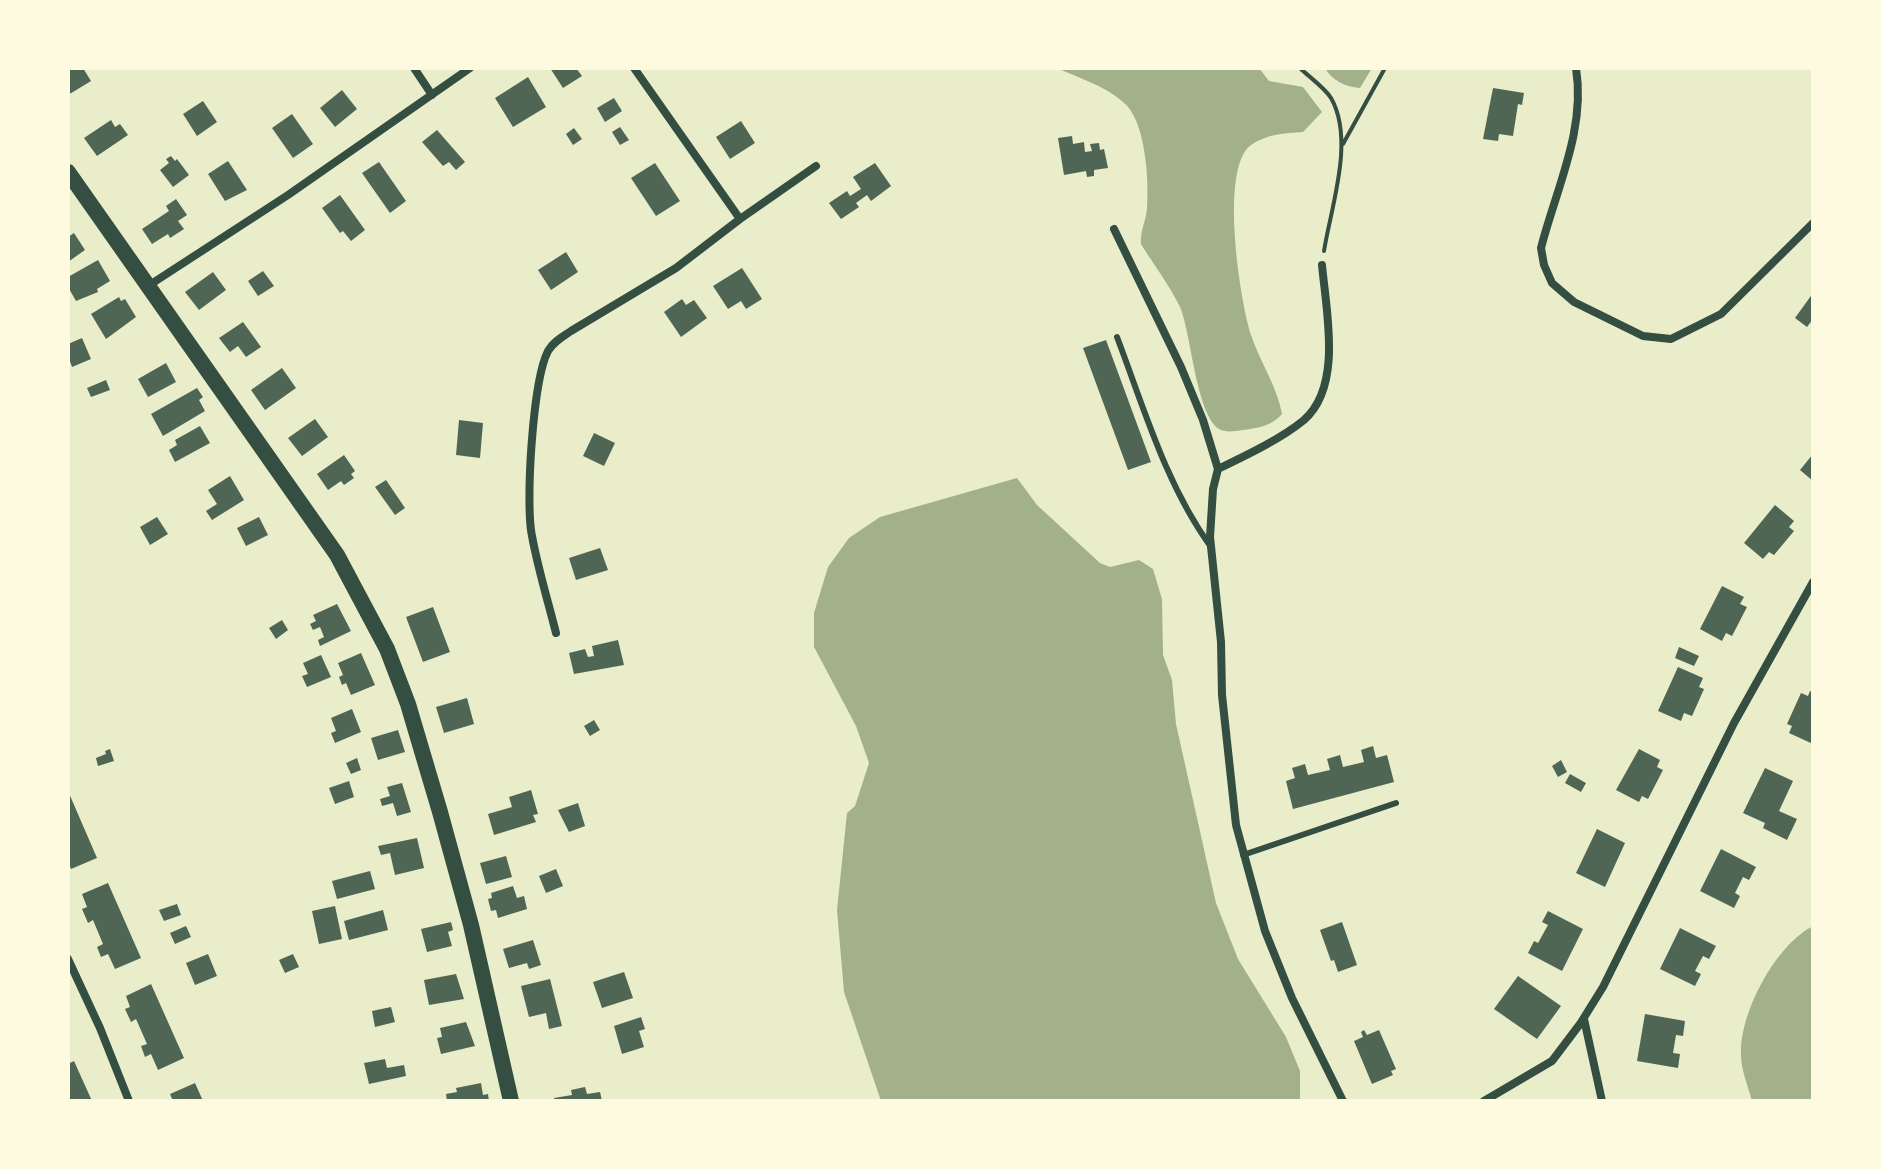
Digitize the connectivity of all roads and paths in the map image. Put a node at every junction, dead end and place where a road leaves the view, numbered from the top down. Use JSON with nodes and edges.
{"nodes":[{"id":1,"x":414,"y":68,"type":"edge"},
{"id":2,"x":470,"y":68,"type":"edge"},
{"id":3,"x":634,"y":68,"type":"edge"},
{"id":4,"x":1300,"y":68,"type":"edge"},
{"id":5,"x":1385,"y":68,"type":"edge"},
{"id":6,"x":1576,"y":68,"type":"edge"},
{"id":7,"x":432,"y":95,"type":"junction"},
{"id":8,"x":1341,"y":146,"type":"junction"},
{"id":9,"x":816,"y":166,"type":"dead end"},
{"id":10,"x":68,"y":172,"type":"edge"},
{"id":11,"x":740,"y":219,"type":"junction"},
{"id":12,"x":1813,"y":223,"type":"edge"},
{"id":13,"x":1114,"y":229,"type":"dead end"},
{"id":14,"x":1322,"y":265,"type":"joint"},
{"id":15,"x":148,"y":286,"type":"junction"},
{"id":16,"x":1117,"y":337,"type":"dead end"},
{"id":17,"x":1218,"y":469,"type":"junction"},
{"id":18,"x":1211,"y":547,"type":"junction"},
{"id":19,"x":1813,"y":582,"type":"edge"},
{"id":20,"x":556,"y":633,"type":"dead end"},
{"id":21,"x":1396,"y":803,"type":"dead end"},
{"id":22,"x":1243,"y":855,"type":"junction"},
{"id":23,"x":68,"y":959,"type":"edge"},
{"id":24,"x":1584,"y":1018,"type":"junction"},
{"id":25,"x":129,"y":1101,"type":"edge"},
{"id":26,"x":511,"y":1101,"type":"edge"},
{"id":27,"x":1343,"y":1101,"type":"edge"},
{"id":28,"x":1484,"y":1101,"type":"edge"},
{"id":29,"x":1602,"y":1101,"type":"edge"}],
"edges":[{"from":1,"to":7,"type":"street"},
{"from":2,"to":7,"type":"street"},
{"from":3,"to":11,"type":"street"},
{"from":4,"to":8,"type":"path"},
{"from":5,"to":8,"type":"path"},
{"from":6,"to":12,"type":"street"},
{"from":7,"to":15,"type":"street"},
{"from":8,"to":14,"type":"path"},
{"from":9,"to":11,"type":"street"},
{"from":10,"to":15,"type":"main road"},
{"from":11,"to":20,"type":"street"},
{"from":13,"to":17,"type":"street"},
{"from":14,"to":17,"type":"street"},
{"from":15,"to":26,"type":"main road"},
{"from":16,"to":18,"type":"lane"},
{"from":17,"to":18,"type":"street"},
{"from":18,"to":22,"type":"street"},
{"from":19,"to":24,"type":"street"},
{"from":21,"to":22,"type":"lane"},
{"from":22,"to":27,"type":"street"},
{"from":23,"to":25,"type":"street"},
{"from":24,"to":28,"type":"street"},
{"from":24,"to":29,"type":"street"}]}
